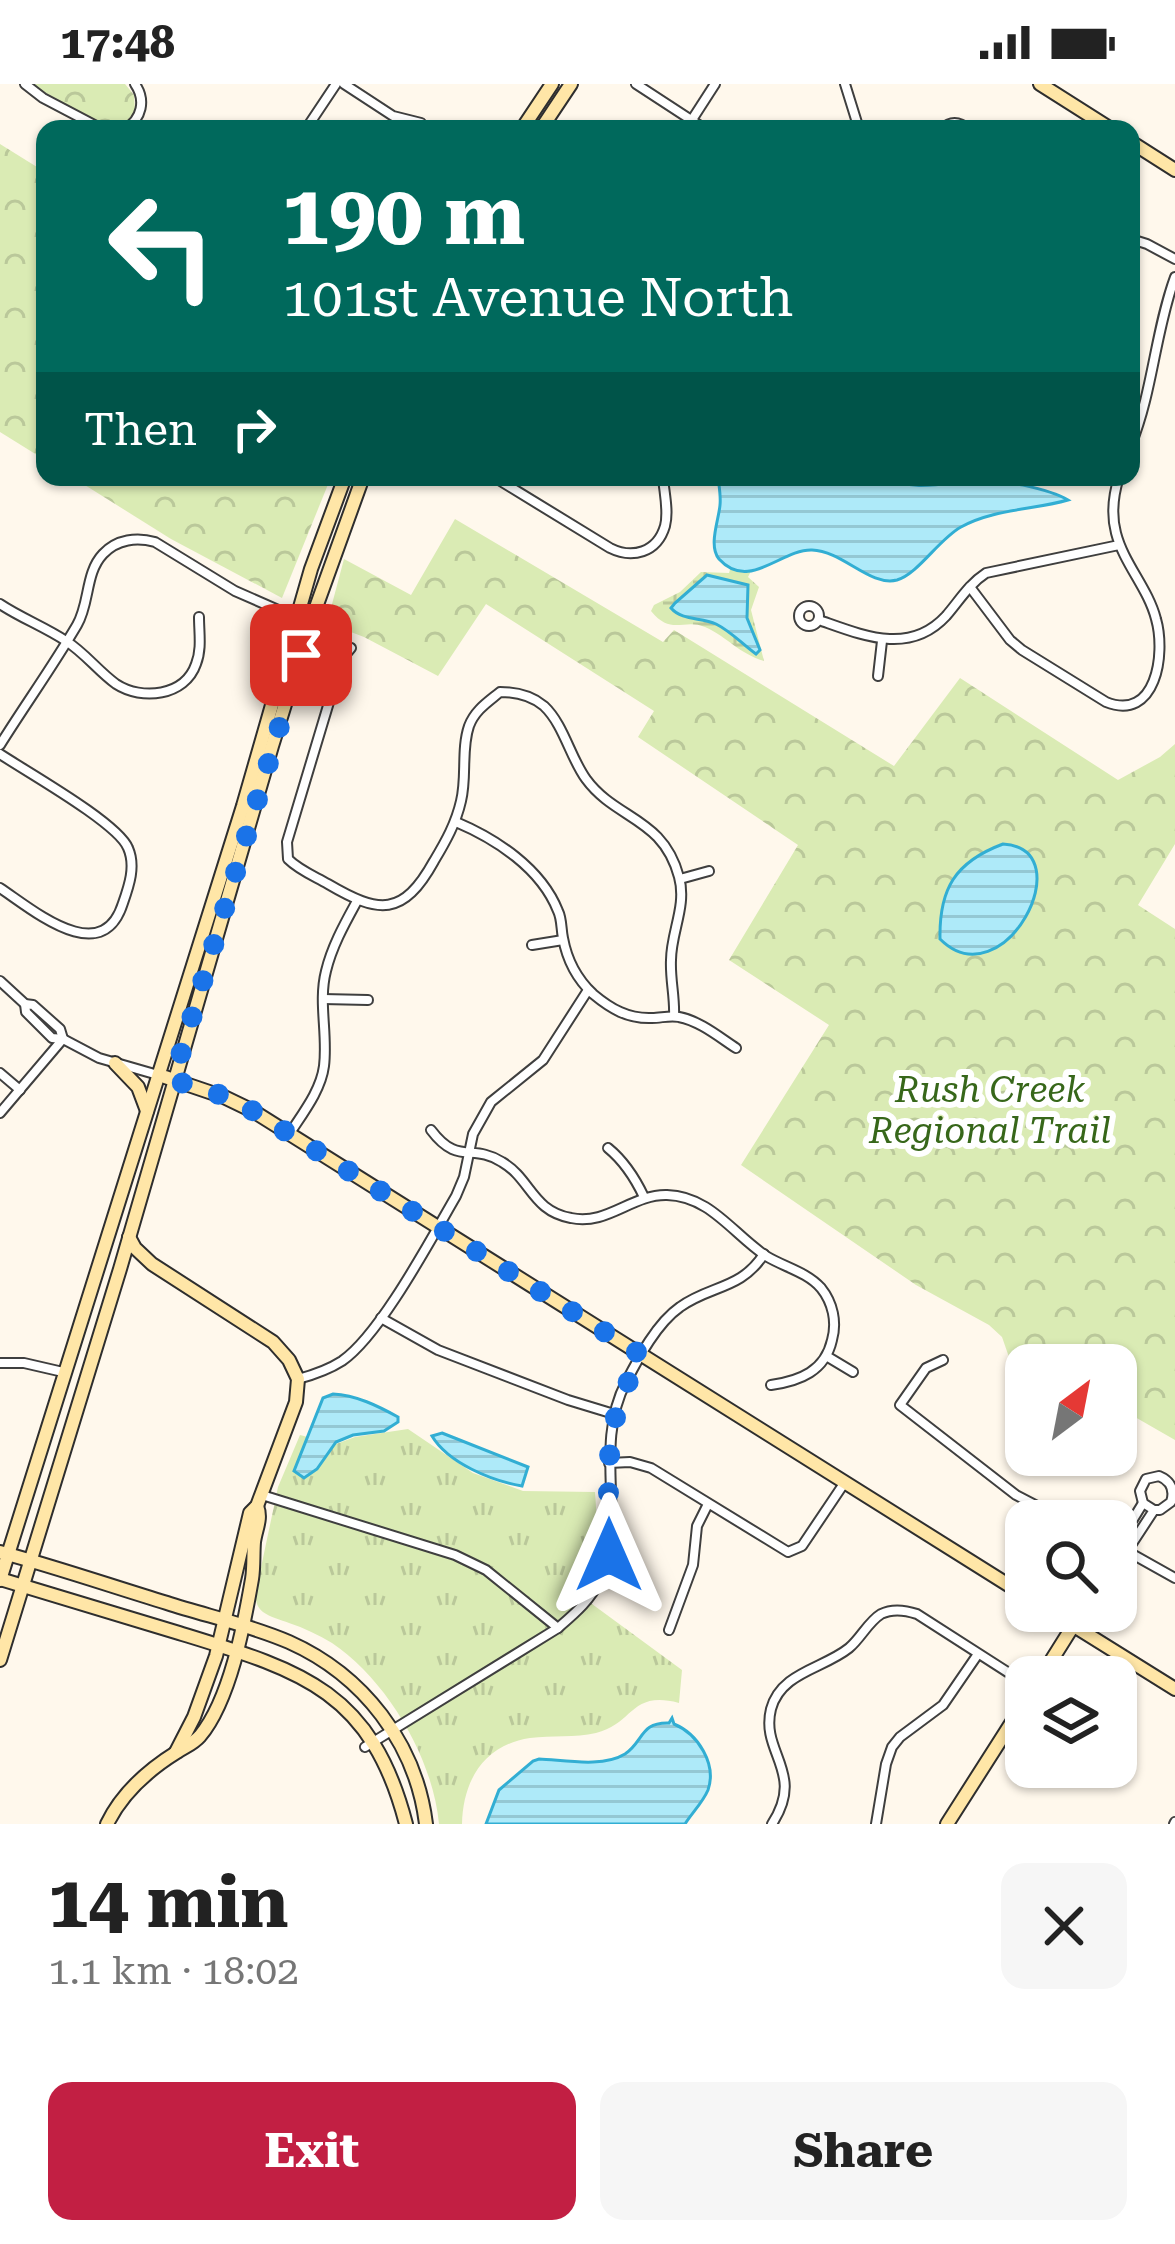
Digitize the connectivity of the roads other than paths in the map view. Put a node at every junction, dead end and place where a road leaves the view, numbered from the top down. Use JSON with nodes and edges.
{"nodes":[{"id":1,"x":25,"y":84,"type":"edge"},
{"id":2,"x":135,"y":84,"type":"edge"},
{"id":3,"x":340,"y":84,"type":"edge"},
{"id":4,"x":552,"y":84,"type":"edge"},
{"id":5,"x":571,"y":84,"type":"edge"},
{"id":6,"x":636,"y":84,"type":"edge"},
{"id":7,"x":715,"y":84,"type":"edge"},
{"id":8,"x":845,"y":84,"type":"edge"},
{"id":9,"x":1040,"y":84,"type":"edge"},
{"id":10,"x":84,"y":120,"type":"edge"},
{"id":11,"x":135,"y":120,"type":"edge"},
{"id":12,"x":313,"y":120,"type":"edge"},
{"id":13,"x":409,"y":120,"type":"edge"},
{"id":14,"x":528,"y":120,"type":"edge"},
{"id":15,"x":547,"y":120,"type":"edge"},
{"id":16,"x":684,"y":120,"type":"edge"},
{"id":17,"x":692,"y":120,"type":"edge"},
{"id":18,"x":857,"y":120,"type":"edge"},
{"id":19,"x":1097,"y":120,"type":"edge"},
{"id":20,"x":1140,"y":148,"type":"edge"},
{"id":21,"x":1175,"y":170,"type":"edge"},
{"id":22,"x":1140,"y":242,"type":"edge"},
{"id":23,"x":1175,"y":260,"type":"edge"},
{"id":24,"x":1175,"y":277,"type":"edge"},
{"id":25,"x":1140,"y":419,"type":"edge"},
{"id":26,"x":342,"y":486,"type":"edge"},
{"id":27,"x":359,"y":486,"type":"edge"},
{"id":28,"x":509,"y":486,"type":"edge"},
{"id":29,"x":663,"y":486,"type":"edge"},
{"id":30,"x":1117,"y":486,"type":"edge"},
{"id":31,"x":1119,"y":545,"type":"junction"},
{"id":32,"x":970,"y":587,"type":"junction"},
{"id":33,"x":0,"y":604,"type":"edge"},
{"id":34,"x":199,"y":617,"type":"dead end"},
{"id":35,"x":819,"y":620,"type":"dead end"},
{"id":36,"x":304,"y":621,"type":"junction"},
{"id":37,"x":882,"y":640,"type":"junction"},
{"id":38,"x":66,"y":641,"type":"junction"},
{"id":39,"x":351,"y":648,"type":"dead end"},
{"id":40,"x":878,"y":676,"type":"dead end"},
{"id":41,"x":0,"y":745,"type":"edge"},
{"id":42,"x":0,"y":754,"type":"edge"},
{"id":43,"x":456,"y":822,"type":"junction"},
{"id":44,"x":709,"y":872,"type":"dead end"},
{"id":45,"x":680,"y":879,"type":"junction"},
{"id":46,"x":0,"y":888,"type":"edge"},
{"id":47,"x":357,"y":901,"type":"junction"},
{"id":48,"x":563,"y":940,"type":"junction"},
{"id":49,"x":532,"y":945,"type":"dead end"},
{"id":50,"x":0,"y":981,"type":"edge"},
{"id":51,"x":588,"y":990,"type":"junction"},
{"id":52,"x":322,"y":999,"type":"junction"},
{"id":53,"x":368,"y":1000,"type":"dead end"},
{"id":54,"x":674,"y":1016,"type":"junction"},
{"id":55,"x":63,"y":1039,"type":"junction"},
{"id":56,"x":736,"y":1048,"type":"dead end"},
{"id":57,"x":116,"y":1063,"type":"junction"},
{"id":58,"x":0,"y":1073,"type":"edge"},
{"id":59,"x":166,"y":1077,"type":"junction"},
{"id":60,"x":20,"y":1090,"type":"junction"},
{"id":61,"x":147,"y":1112,"type":"junction"},
{"id":62,"x":0,"y":1113,"type":"edge"},
{"id":63,"x":431,"y":1130,"type":"dead end"},
{"id":64,"x":290,"y":1134,"type":"junction"},
{"id":65,"x":608,"y":1148,"type":"dead end"},
{"id":66,"x":470,"y":1154,"type":"junction"},
{"id":67,"x":644,"y":1197,"type":"junction"},
{"id":68,"x":438,"y":1227,"type":"junction"},
{"id":69,"x":128,"y":1236,"type":"junction"},
{"id":70,"x":764,"y":1254,"type":"junction"},
{"id":71,"x":152,"y":1264,"type":"junction"},
{"id":72,"x":120,"y":1269,"type":"junction"},
{"id":73,"x":381,"y":1318,"type":"junction"},
{"id":74,"x":643,"y":1356,"type":"junction"},
{"id":75,"x":828,"y":1357,"type":"junction"},
{"id":76,"x":943,"y":1360,"type":"dead end"},
{"id":77,"x":0,"y":1363,"type":"edge"},
{"id":78,"x":63,"y":1372,"type":"junction"},
{"id":79,"x":853,"y":1372,"type":"dead end"},
{"id":80,"x":298,"y":1379,"type":"junction"},
{"id":81,"x":771,"y":1385,"type":"dead end"},
{"id":82,"x":614,"y":1414,"type":"junction"},
{"id":83,"x":609,"y":1463,"type":"junction"},
{"id":84,"x":845,"y":1482,"type":"junction"},
{"id":85,"x":259,"y":1500,"type":"junction"},
{"id":86,"x":1026,"y":1500,"type":"edge"},
{"id":87,"x":1143,"y":1503,"type":"junction"},
{"id":88,"x":708,"y":1504,"type":"junction"},
{"id":89,"x":1154,"y":1510,"type":"junction"},
{"id":90,"x":1137,"y":1513,"type":"edge"},
{"id":91,"x":1137,"y":1536,"type":"edge"},
{"id":92,"x":4,"y":1554,"type":"edge"},
{"id":93,"x":1137,"y":1557,"type":"edge"},
{"id":94,"x":30,"y":1562,"type":"junction"},
{"id":95,"x":0,"y":1579,"type":"edge"},
{"id":96,"x":1175,"y":1579,"type":"edge"},
{"id":97,"x":1005,"y":1583,"type":"edge"},
{"id":98,"x":23,"y":1586,"type":"junction"},
{"id":99,"x":225,"y":1622,"type":"junction"},
{"id":100,"x":242,"y":1627,"type":"junction"},
{"id":101,"x":558,"y":1628,"type":"junction"},
{"id":102,"x":669,"y":1630,"type":"dead end"},
{"id":103,"x":1096,"y":1632,"type":"edge"},
{"id":104,"x":219,"y":1645,"type":"junction"},
{"id":105,"x":236,"y":1650,"type":"junction"},
{"id":106,"x":978,"y":1654,"type":"junction"},
{"id":107,"x":0,"y":1660,"type":"edge"},
{"id":108,"x":1005,"y":1671,"type":"edge"},
{"id":109,"x":1175,"y":1689,"type":"edge"},
{"id":110,"x":393,"y":1731,"type":"junction"},
{"id":111,"x":1005,"y":1733,"type":"edge"},
{"id":112,"x":369,"y":1745,"type":"junction"},
{"id":113,"x":176,"y":1752,"type":"junction"},
{"id":114,"x":107,"y":1824,"type":"edge"},
{"id":115,"x":406,"y":1824,"type":"edge"},
{"id":116,"x":425,"y":1824,"type":"edge"},
{"id":117,"x":772,"y":1824,"type":"edge"},
{"id":118,"x":876,"y":1824,"type":"edge"},
{"id":119,"x":947,"y":1824,"type":"edge"}],
"edges":[{"from":1,"to":10,"type":"street"},
{"from":2,"to":11,"type":"street"},
{"from":3,"to":12,"type":"street"},
{"from":3,"to":13,"type":"street"},
{"from":4,"to":14,"type":"street"},
{"from":5,"to":15,"type":"street"},
{"from":6,"to":16,"type":"street"},
{"from":7,"to":17,"type":"street"},
{"from":8,"to":18,"type":"street"},
{"from":9,"to":19,"type":"street"},
{"from":20,"to":21,"type":"street"},
{"from":22,"to":23,"type":"street"},
{"from":24,"to":25,"type":"street"},
{"from":26,"to":36,"type":"street"},
{"from":27,"to":36,"type":"street"},
{"from":28,"to":29,"type":"street"},
{"from":30,"to":31,"type":"street"},
{"from":31,"to":32,"type":"street"},
{"from":31,"to":32,"type":"street"},
{"from":32,"to":37,"type":"street"},
{"from":33,"to":38,"type":"street"},
{"from":34,"to":38,"type":"street"},
{"from":35,"to":37,"type":"street"},
{"from":36,"to":38,"type":"street"},
{"from":36,"to":59,"type":"street"},
{"from":37,"to":40,"type":"street"},
{"from":38,"to":41,"type":"street"},
{"from":39,"to":47,"type":"street"},
{"from":42,"to":46,"type":"street"},
{"from":43,"to":45,"type":"street"},
{"from":43,"to":47,"type":"street"},
{"from":43,"to":48,"type":"street"},
{"from":44,"to":45,"type":"street"},
{"from":45,"to":54,"type":"street"},
{"from":47,"to":52,"type":"street"},
{"from":48,"to":49,"type":"street"},
{"from":48,"to":51,"type":"street"},
{"from":50,"to":55,"type":"street"},
{"from":51,"to":54,"type":"street"},
{"from":51,"to":66,"type":"street"},
{"from":52,"to":53,"type":"street"},
{"from":52,"to":64,"type":"street"},
{"from":54,"to":56,"type":"street"},
{"from":55,"to":57,"type":"street"},
{"from":55,"to":60,"type":"street"},
{"from":57,"to":59,"type":"street"},
{"from":57,"to":61,"type":"street"},
{"from":58,"to":60,"type":"street"},
{"from":59,"to":61,"type":"street"},
{"from":59,"to":64,"type":"street"},
{"from":59,"to":69,"type":"street"},
{"from":60,"to":62,"type":"street"},
{"from":61,"to":78,"type":"street"},
{"from":63,"to":66,"type":"street"},
{"from":64,"to":68,"type":"street"},
{"from":65,"to":67,"type":"street"},
{"from":66,"to":67,"type":"street"},
{"from":66,"to":68,"type":"street"},
{"from":67,"to":70,"type":"street"},
{"from":68,"to":73,"type":"street"},
{"from":68,"to":74,"type":"street"},
{"from":69,"to":71,"type":"street"},
{"from":69,"to":72,"type":"street"},
{"from":70,"to":74,"type":"street"},
{"from":70,"to":75,"type":"street"},
{"from":71,"to":72,"type":"street"},
{"from":71,"to":80,"type":"street"},
{"from":72,"to":94,"type":"street"},
{"from":73,"to":80,"type":"street"},
{"from":73,"to":82,"type":"street"},
{"from":74,"to":82,"type":"street"},
{"from":74,"to":84,"type":"street"},
{"from":75,"to":79,"type":"street"},
{"from":75,"to":81,"type":"street"},
{"from":76,"to":86,"type":"street"},
{"from":77,"to":78,"type":"street"},
{"from":78,"to":92,"type":"street"},
{"from":80,"to":85,"type":"street"},
{"from":82,"to":83,"type":"street"},
{"from":83,"to":88,"type":"street"},
{"from":83,"to":101,"type":"street"},
{"from":84,"to":88,"type":"street"},
{"from":84,"to":97,"type":"street"},
{"from":85,"to":99,"type":"street"},
{"from":85,"to":100,"type":"street"},
{"from":85,"to":101,"type":"street"},
{"from":87,"to":89,"type":"street"},
{"from":87,"to":89,"type":"street"},
{"from":87,"to":90,"type":"street"},
{"from":88,"to":102,"type":"street"},
{"from":89,"to":91,"type":"street"},
{"from":92,"to":94,"type":"street"},
{"from":92,"to":95,"type":"street"},
{"from":93,"to":96,"type":"street"},
{"from":94,"to":98,"type":"street"},
{"from":94,"to":99,"type":"street"},
{"from":95,"to":98,"type":"street"},
{"from":98,"to":104,"type":"street"},
{"from":98,"to":107,"type":"street"},
{"from":99,"to":100,"type":"street"},
{"from":99,"to":104,"type":"street"},
{"from":100,"to":105,"type":"street"},
{"from":100,"to":110,"type":"street"},
{"from":101,"to":110,"type":"street"},
{"from":103,"to":109,"type":"street"},
{"from":104,"to":105,"type":"street"},
{"from":104,"to":113,"type":"street"},
{"from":105,"to":112,"type":"street"},
{"from":105,"to":113,"type":"street"},
{"from":106,"to":108,"type":"street"},
{"from":106,"to":117,"type":"street"},
{"from":106,"to":118,"type":"street"},
{"from":110,"to":112,"type":"street"},
{"from":110,"to":116,"type":"street"},
{"from":111,"to":119,"type":"street"},
{"from":112,"to":115,"type":"street"},
{"from":113,"to":114,"type":"street"}]}
